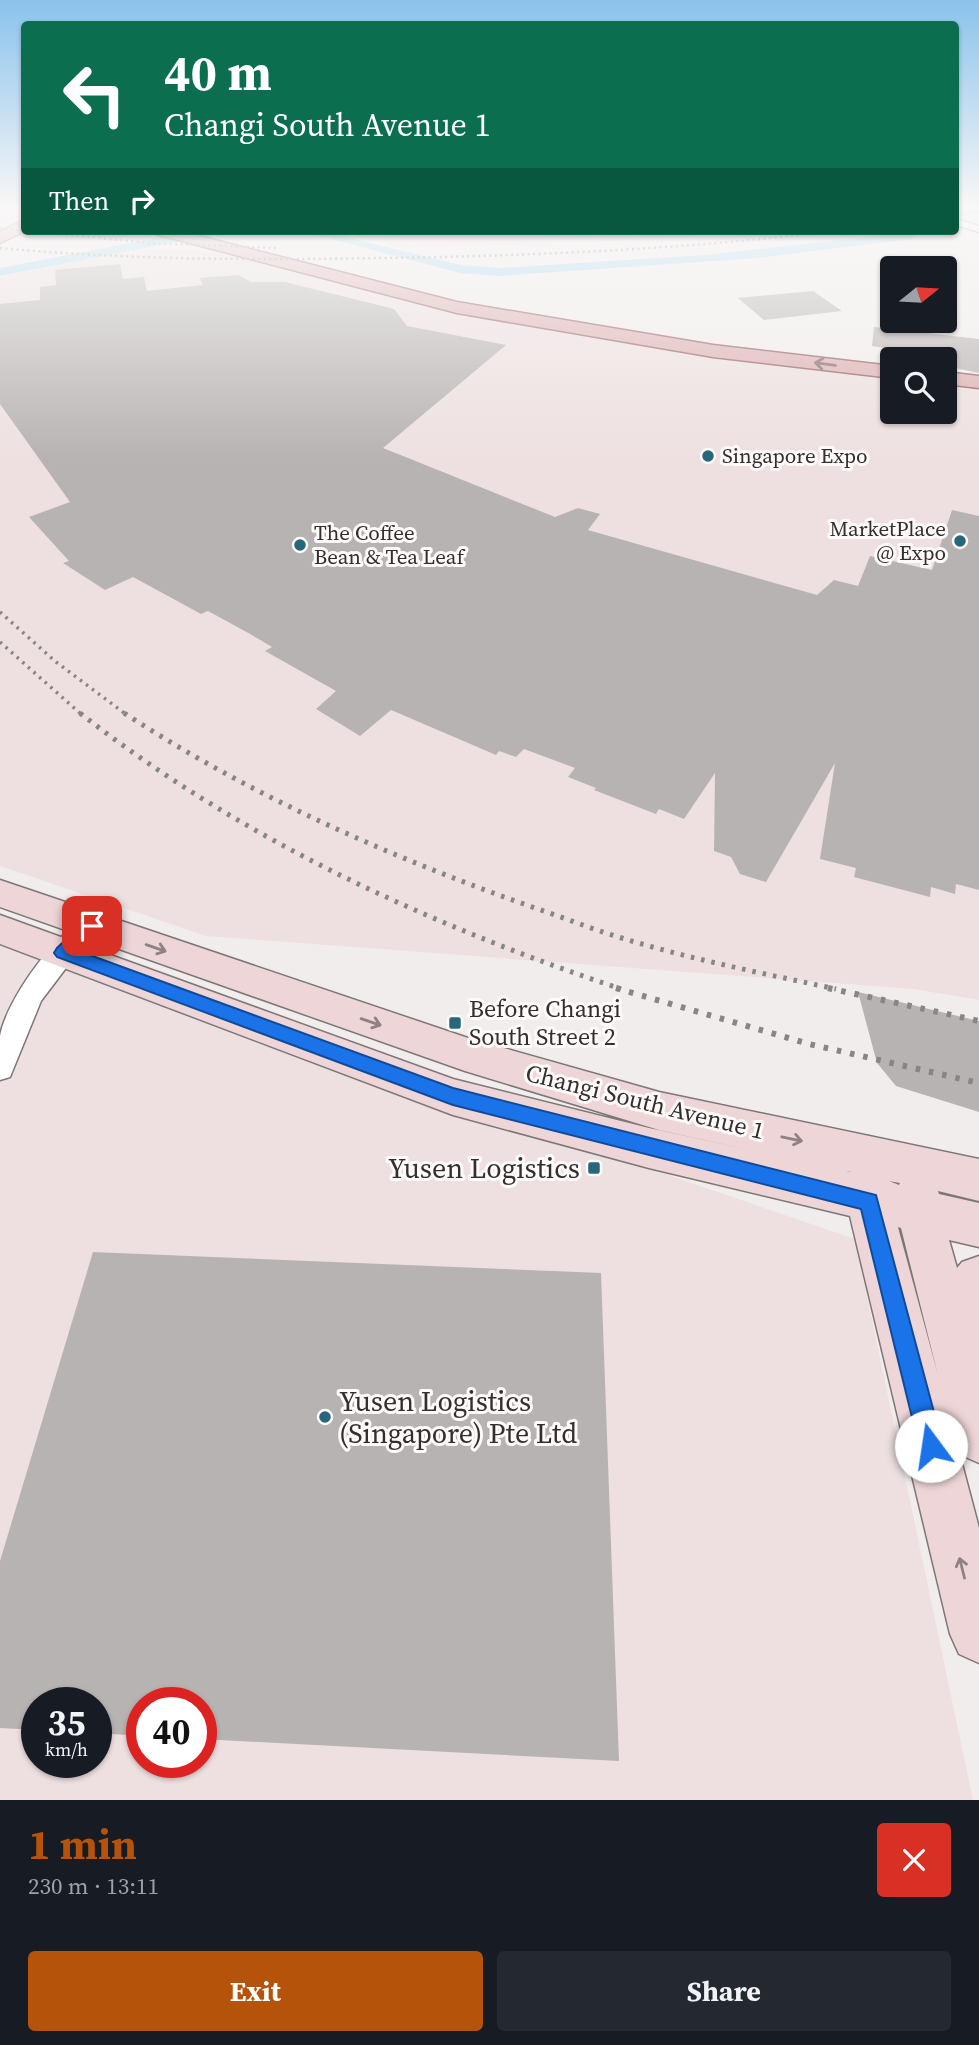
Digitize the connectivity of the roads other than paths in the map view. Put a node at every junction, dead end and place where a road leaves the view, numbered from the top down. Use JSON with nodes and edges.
{"nodes":[{"id":1,"x":400,"y":291,"type":"edge"},
{"id":2,"x":454,"y":291,"type":"edge"},
{"id":3,"x":880,"y":356,"type":"edge"},
{"id":4,"x":957,"y":364,"type":"edge"},
{"id":5,"x":979,"y":367,"type":"edge"},
{"id":6,"x":880,"y":371,"type":"edge"},
{"id":7,"x":957,"y":379,"type":"edge"},
{"id":8,"x":979,"y":382,"type":"edge"},
{"id":9,"x":0,"y":893,"type":"edge"},
{"id":10,"x":0,"y":929,"type":"edge"},
{"id":11,"x":77,"y":939,"type":"junction"},
{"id":12,"x":0,"y":1068,"type":"edge"},
{"id":13,"x":913,"y":1166,"type":"junction"},
{"id":14,"x":868,"y":1178,"type":"junction"},
{"id":15,"x":979,"y":1180,"type":"edge"},
{"id":16,"x":919,"y":1213,"type":"junction"},
{"id":17,"x":979,"y":1225,"type":"edge"},
{"id":18,"x":979,"y":1279,"type":"edge"},
{"id":19,"x":957,"y":1359,"type":"junction"},
{"id":20,"x":979,"y":1437,"type":"edge"},
{"id":21,"x":979,"y":1634,"type":"edge"}],
"edges":[{"from":6,"to":1,"type":"main road","one_way":true},
{"from":2,"to":3,"type":"main road"},
{"from":4,"to":5,"type":"main road"},
{"from":7,"to":8,"type":"main road"},
{"from":9,"to":11,"type":"street","name":"Changi South Avenue 1"},
{"from":10,"to":11,"type":"street","name":"Changi South Avenue 1"},
{"from":11,"to":12,"type":"street"},
{"from":11,"to":14,"type":"street","name":"Changi South Avenue 1"},
{"from":13,"to":14,"type":"street","name":"Changi South Avenue 1"},
{"from":13,"to":15,"type":"street","name":"Changi South Avenue 1"},
{"from":13,"to":16,"type":"street"},
{"from":14,"to":16,"type":"street","name":"Changi South Avenue 1"},
{"from":21,"to":14,"type":"street","one_way":true},
{"from":16,"to":17,"type":"street","name":"Changi South Avenue 1"},
{"from":16,"to":19,"type":"street"},
{"from":18,"to":19,"type":"street"},
{"from":19,"to":20,"type":"street"}]}
